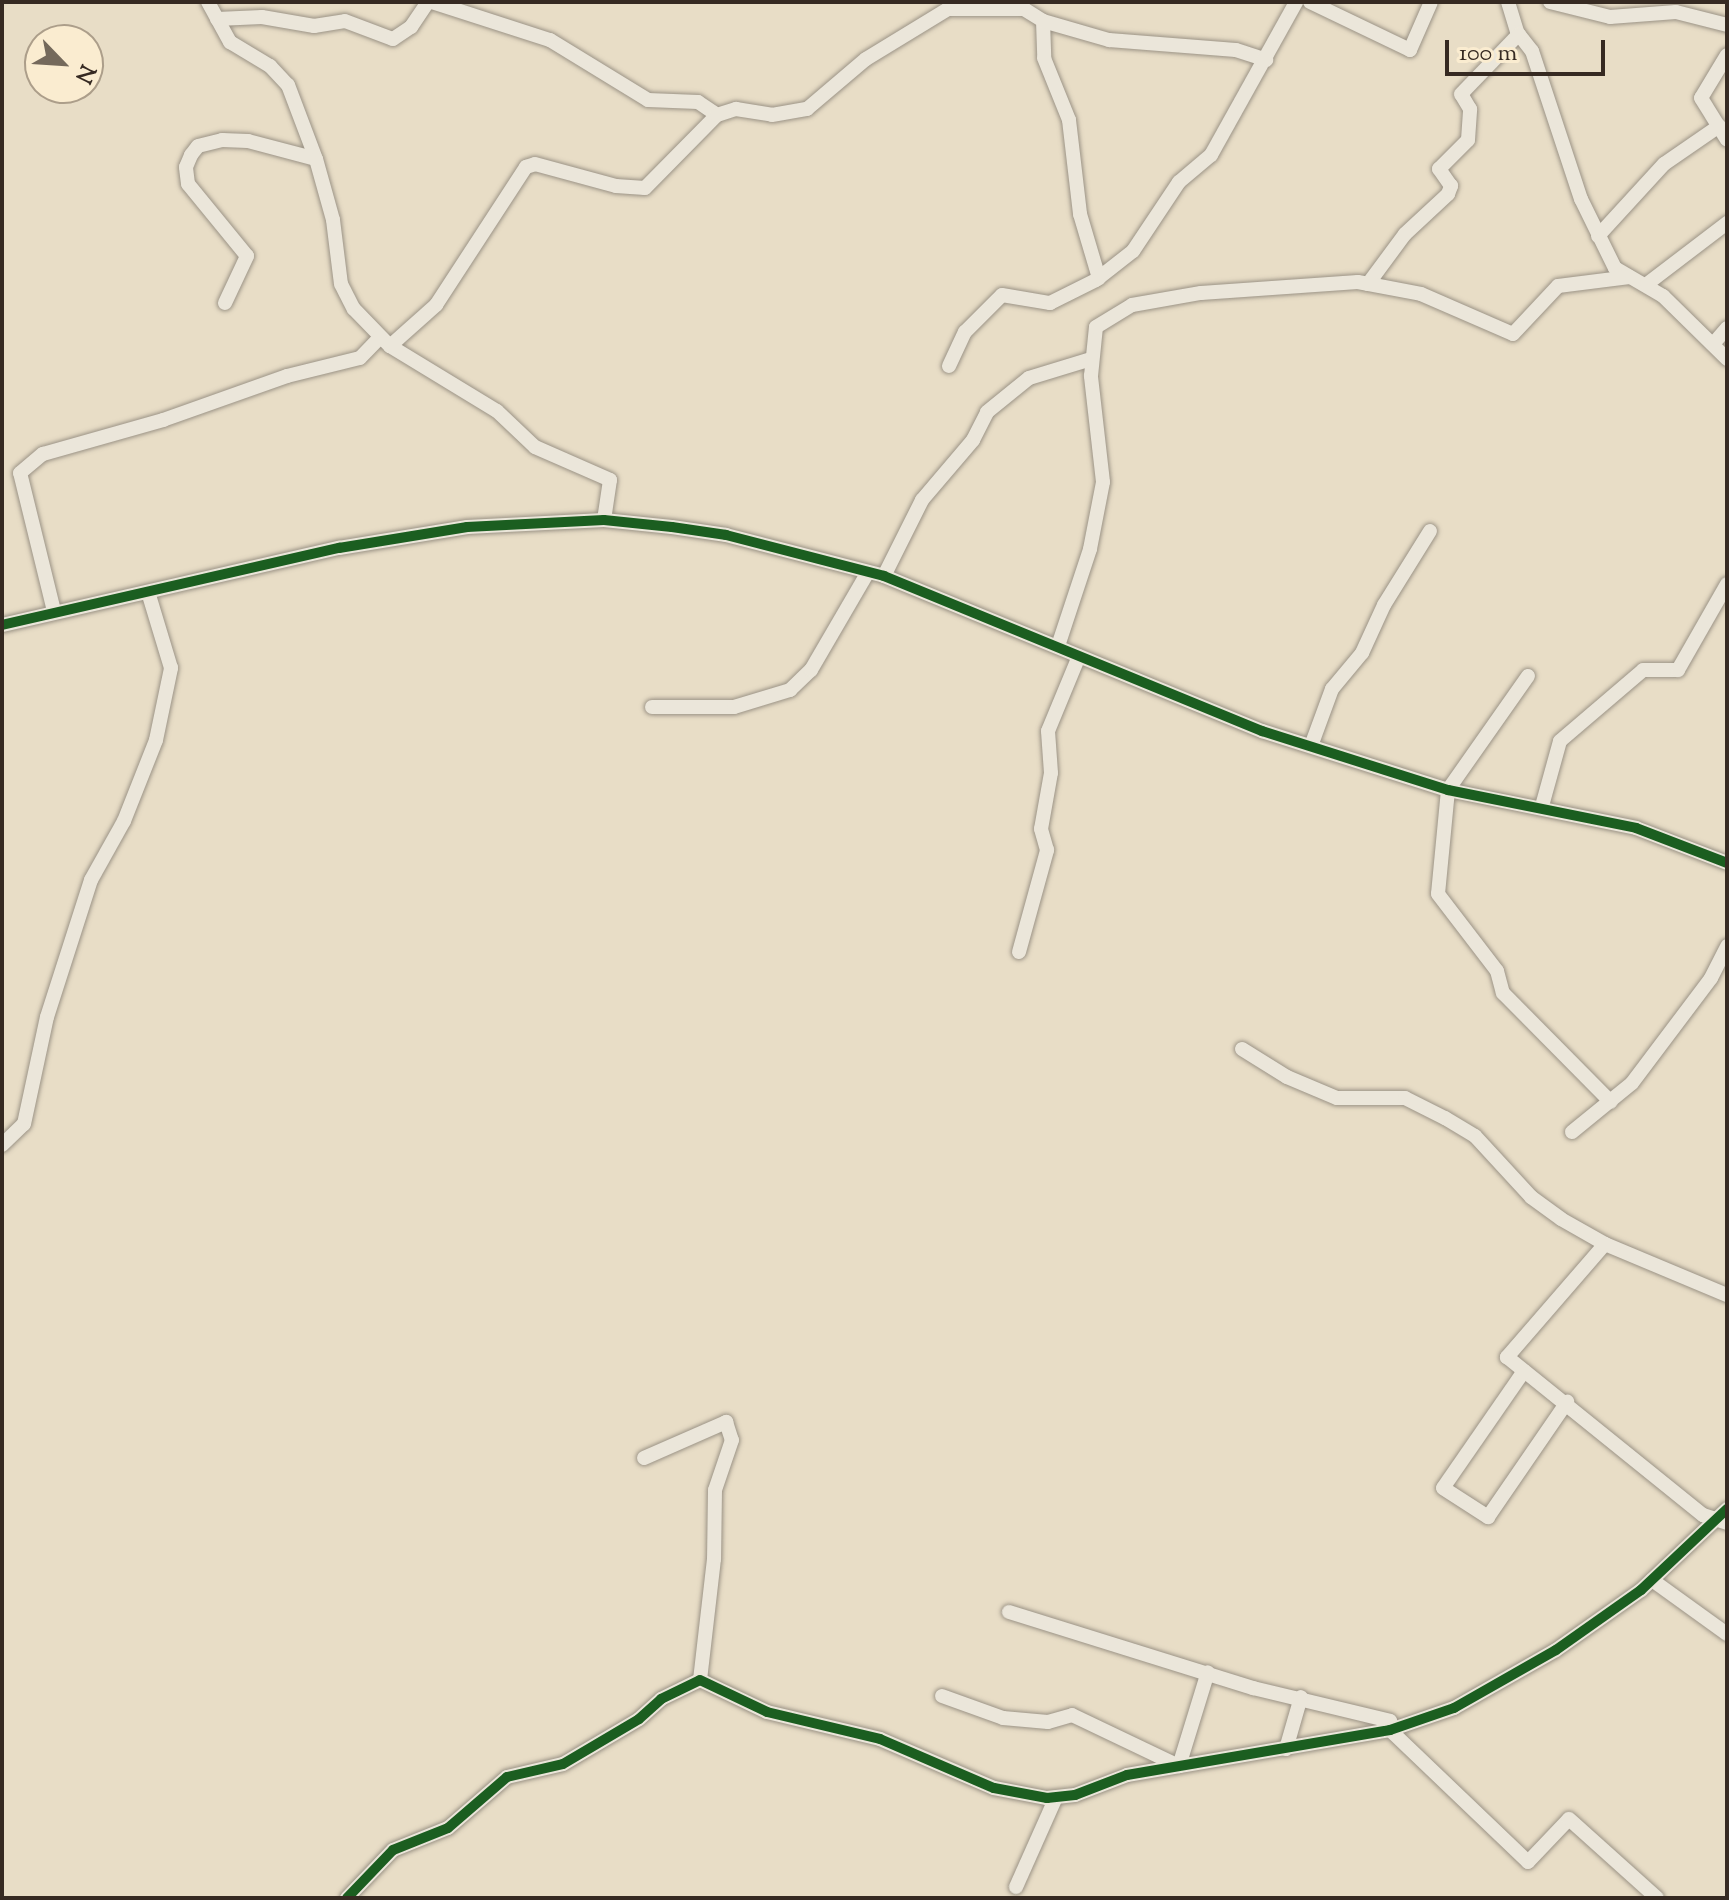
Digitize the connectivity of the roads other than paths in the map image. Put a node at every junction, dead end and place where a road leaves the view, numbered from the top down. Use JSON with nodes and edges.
{"nodes":[{"id":1,"x":208,"y":2,"type":"edge"},
{"id":2,"x":430,"y":2,"type":"edge"},
{"id":3,"x":1296,"y":2,"type":"edge"},
{"id":4,"x":1310,"y":2,"type":"edge"},
{"id":5,"x":1431,"y":2,"type":"edge"},
{"id":6,"x":1508,"y":2,"type":"edge"},
{"id":7,"x":1550,"y":2,"type":"edge"},
{"id":8,"x":1675,"y":7,"type":"edge"},
{"id":9,"x":1041,"y":14,"type":"edge"},
{"id":10,"x":217,"y":19,"type":"junction"},
{"id":11,"x":1727,"y":25,"type":"edge"},
{"id":12,"x":1519,"y":34,"type":"junction"},
{"id":13,"x":1727,"y":55,"type":"edge"},
{"id":14,"x":1266,"y":60,"type":"junction"},
{"id":15,"x":717,"y":115,"type":"junction"},
{"id":16,"x":1719,"y":126,"type":"junction"},
{"id":17,"x":1727,"y":140,"type":"edge"},
{"id":18,"x":316,"y":159,"type":"junction"},
{"id":19,"x":1727,"y":223,"type":"edge"},
{"id":20,"x":1598,"y":236,"type":"junction"},
{"id":21,"x":1629,"y":277,"type":"junction"},
{"id":22,"x":1099,"y":278,"type":"junction"},
{"id":23,"x":1368,"y":284,"type":"junction"},
{"id":24,"x":1647,"y":284,"type":"junction"},
{"id":25,"x":225,"y":303,"type":"dead end"},
{"id":26,"x":1727,"y":328,"type":"edge"},
{"id":27,"x":384,"y":342,"type":"junction"},
{"id":28,"x":1714,"y":343,"type":"junction"},
{"id":29,"x":1091,"y":359,"type":"junction"},
{"id":30,"x":1727,"y":359,"type":"edge"},
{"id":31,"x":949,"y":366,"type":"dead end"},
{"id":32,"x":604,"y":520,"type":"junction"},
{"id":33,"x":1430,"y":531,"type":"dead end"},
{"id":34,"x":868,"y":572,"type":"junction"},
{"id":35,"x":884,"y":576,"type":"junction"},
{"id":36,"x":1727,"y":584,"type":"edge"},
{"id":37,"x":148,"y":592,"type":"junction"},
{"id":38,"x":54,"y":611,"type":"junction"},
{"id":39,"x":2,"y":625,"type":"edge"},
{"id":40,"x":1058,"y":646,"type":"junction"},
{"id":41,"x":1079,"y":656,"type":"junction"},
{"id":42,"x":1528,"y":676,"type":"dead end"},
{"id":43,"x":652,"y":707,"type":"dead end"},
{"id":44,"x":1311,"y":746,"type":"junction"},
{"id":45,"x":1448,"y":790,"type":"junction"},
{"id":46,"x":1542,"y":806,"type":"junction"},
{"id":47,"x":1727,"y":863,"type":"edge"},
{"id":48,"x":1727,"y":946,"type":"edge"},
{"id":49,"x":1019,"y":952,"type":"dead end"},
{"id":50,"x":1242,"y":1049,"type":"dead end"},
{"id":51,"x":1611,"y":1102,"type":"junction"},
{"id":52,"x":1572,"y":1132,"type":"dead end"},
{"id":53,"x":2,"y":1145,"type":"edge"},
{"id":54,"x":1605,"y":1244,"type":"junction"},
{"id":55,"x":1727,"y":1295,"type":"edge"},
{"id":56,"x":1524,"y":1371,"type":"junction"},
{"id":57,"x":1567,"y":1402,"type":"junction"},
{"id":58,"x":644,"y":1458,"type":"dead end"},
{"id":59,"x":1723,"y":1516,"type":"edge"},
{"id":60,"x":1652,"y":1580,"type":"junction"},
{"id":61,"x":1009,"y":1612,"type":"dead end"},
{"id":62,"x":1727,"y":1634,"type":"edge"},
{"id":63,"x":1208,"y":1672,"type":"junction"},
{"id":64,"x":700,"y":1680,"type":"junction"},
{"id":65,"x":942,"y":1696,"type":"dead end"},
{"id":66,"x":1301,"y":1697,"type":"junction"},
{"id":67,"x":1390,"y":1730,"type":"junction"},
{"id":68,"x":1286,"y":1749,"type":"junction"},
{"id":69,"x":1179,"y":1766,"type":"junction"},
{"id":70,"x":1056,"y":1797,"type":"junction"},
{"id":71,"x":1016,"y":1887,"type":"dead end"},
{"id":72,"x":347,"y":1898,"type":"edge"},
{"id":73,"x":1657,"y":1898,"type":"edge"}],
"edges":[{"from":1,"to":10,"type":"street"},
{"from":2,"to":10,"type":"street"},
{"from":2,"to":15,"type":"street"},
{"from":3,"to":14,"type":"street"},
{"from":4,"to":5,"type":"street"},
{"from":6,"to":12,"type":"street"},
{"from":7,"to":8,"type":"street"},
{"from":8,"to":11,"type":"street"},
{"from":9,"to":14,"type":"street"},
{"from":9,"to":15,"type":"street"},
{"from":9,"to":22,"type":"street"},
{"from":10,"to":18,"type":"street"},
{"from":12,"to":20,"type":"street"},
{"from":12,"to":23,"type":"street"},
{"from":13,"to":16,"type":"street"},
{"from":14,"to":22,"type":"street"},
{"from":15,"to":27,"type":"street"},
{"from":16,"to":17,"type":"street"},
{"from":16,"to":20,"type":"street"},
{"from":18,"to":25,"type":"street"},
{"from":18,"to":27,"type":"street"},
{"from":19,"to":24,"type":"street"},
{"from":20,"to":21,"type":"street"},
{"from":21,"to":23,"type":"street"},
{"from":21,"to":24,"type":"street"},
{"from":22,"to":31,"type":"street"},
{"from":23,"to":29,"type":"street"},
{"from":24,"to":28,"type":"street"},
{"from":26,"to":28,"type":"street"},
{"from":27,"to":32,"type":"street"},
{"from":27,"to":38,"type":"street"},
{"from":28,"to":30,"type":"street"},
{"from":29,"to":35,"type":"street"},
{"from":29,"to":40,"type":"street"},
{"from":32,"to":34,"type":"street"},
{"from":32,"to":37,"type":"street"},
{"from":33,"to":44,"type":"street"},
{"from":34,"to":35,"type":"street"},
{"from":34,"to":43,"type":"street"},
{"from":35,"to":40,"type":"street"},
{"from":36,"to":46,"type":"street"},
{"from":37,"to":38,"type":"street"},
{"from":37,"to":53,"type":"street"},
{"from":38,"to":39,"type":"street"},
{"from":40,"to":41,"type":"street"},
{"from":41,"to":44,"type":"street"},
{"from":41,"to":49,"type":"street"},
{"from":42,"to":45,"type":"street"},
{"from":44,"to":45,"type":"street"},
{"from":45,"to":46,"type":"street"},
{"from":45,"to":51,"type":"street"},
{"from":46,"to":47,"type":"street"},
{"from":48,"to":51,"type":"street"},
{"from":50,"to":54,"type":"street"},
{"from":51,"to":52,"type":"street"},
{"from":54,"to":55,"type":"street"},
{"from":54,"to":56,"type":"street"},
{"from":56,"to":57,"type":"street"},
{"from":56,"to":57,"type":"street"},
{"from":57,"to":59,"type":"street"},
{"from":58,"to":64,"type":"street"},
{"from":59,"to":60,"type":"street"},
{"from":60,"to":62,"type":"street"},
{"from":60,"to":67,"type":"street"},
{"from":61,"to":63,"type":"street"},
{"from":63,"to":66,"type":"street"},
{"from":63,"to":69,"type":"street"},
{"from":64,"to":70,"type":"street"},
{"from":64,"to":72,"type":"street"},
{"from":65,"to":69,"type":"street"},
{"from":66,"to":67,"type":"street"},
{"from":66,"to":68,"type":"street"},
{"from":67,"to":68,"type":"street"},
{"from":67,"to":73,"type":"street"},
{"from":68,"to":69,"type":"street"},
{"from":69,"to":70,"type":"street"},
{"from":70,"to":71,"type":"street"}]}
